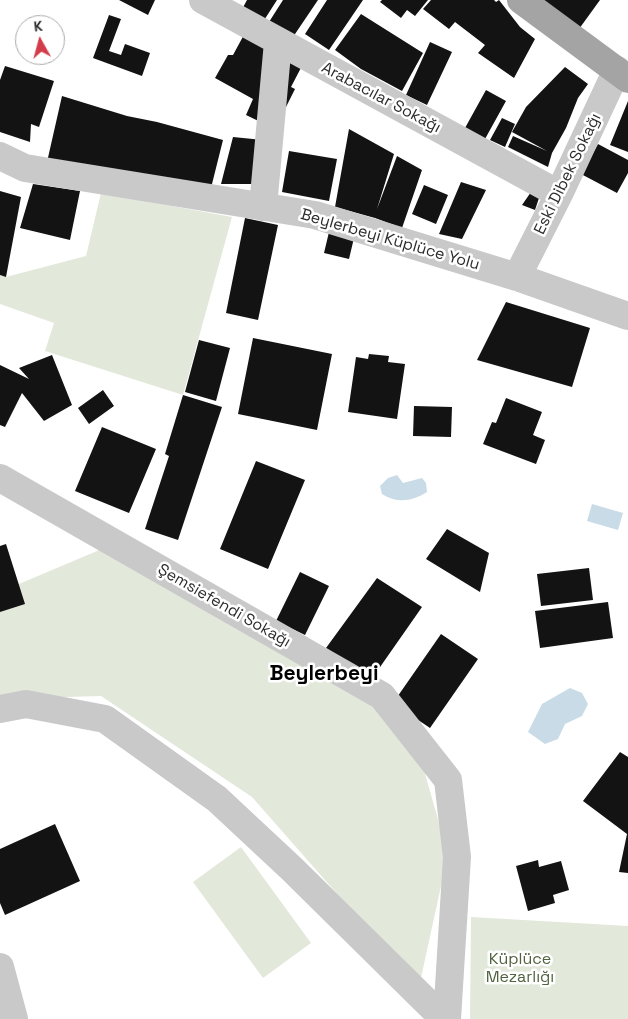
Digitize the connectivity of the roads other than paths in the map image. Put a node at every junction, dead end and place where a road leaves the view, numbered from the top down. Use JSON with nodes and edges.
{"nodes":[{"id":1,"x":203,"y":0,"type":"edge"},
{"id":2,"x":521,"y":0,"type":"edge"},
{"id":3,"x":278,"y":42,"type":"junction"},
{"id":4,"x":622,"y":74,"type":"edge"},
{"id":5,"x":0,"y":156,"type":"edge"},
{"id":6,"x":559,"y":194,"type":"junction"},
{"id":7,"x":263,"y":207,"type":"junction"},
{"id":8,"x":517,"y":277,"type":"junction"},
{"id":9,"x":628,"y":316,"type":"edge"},
{"id":10,"x":0,"y":478,"type":"edge"},
{"id":11,"x":0,"y":709,"type":"edge"},
{"id":12,"x":0,"y":967,"type":"edge"},
{"id":13,"x":14,"y":1019,"type":"edge"},
{"id":14,"x":445,"y":1019,"type":"edge"}],
"edges":[{"from":1,"to":3,"type":"street","name":"Arabacılar Sokağı"},
{"from":2,"to":4,"type":"main road"},
{"from":3,"to":6,"type":"street","name":"Arabacılar Sokağı"},
{"from":3,"to":7,"type":"street"},
{"from":4,"to":6,"type":"street","name":"Eski Dibek Sokağı"},
{"from":5,"to":7,"type":"street","name":"Beylerbeyi Küplüce Yolu"},
{"from":6,"to":8,"type":"street","name":"Eski Dibek Sokağı"},
{"from":7,"to":8,"type":"street","name":"Beylerbeyi Küplüce Yolu"},
{"from":8,"to":9,"type":"street","name":"Beylerbeyi Küplüce Yolu"},
{"from":10,"to":14,"type":"street","name":"Şemsiefendi Sokağı"},
{"from":11,"to":14,"type":"street"},
{"from":12,"to":13,"type":"street"}]}
